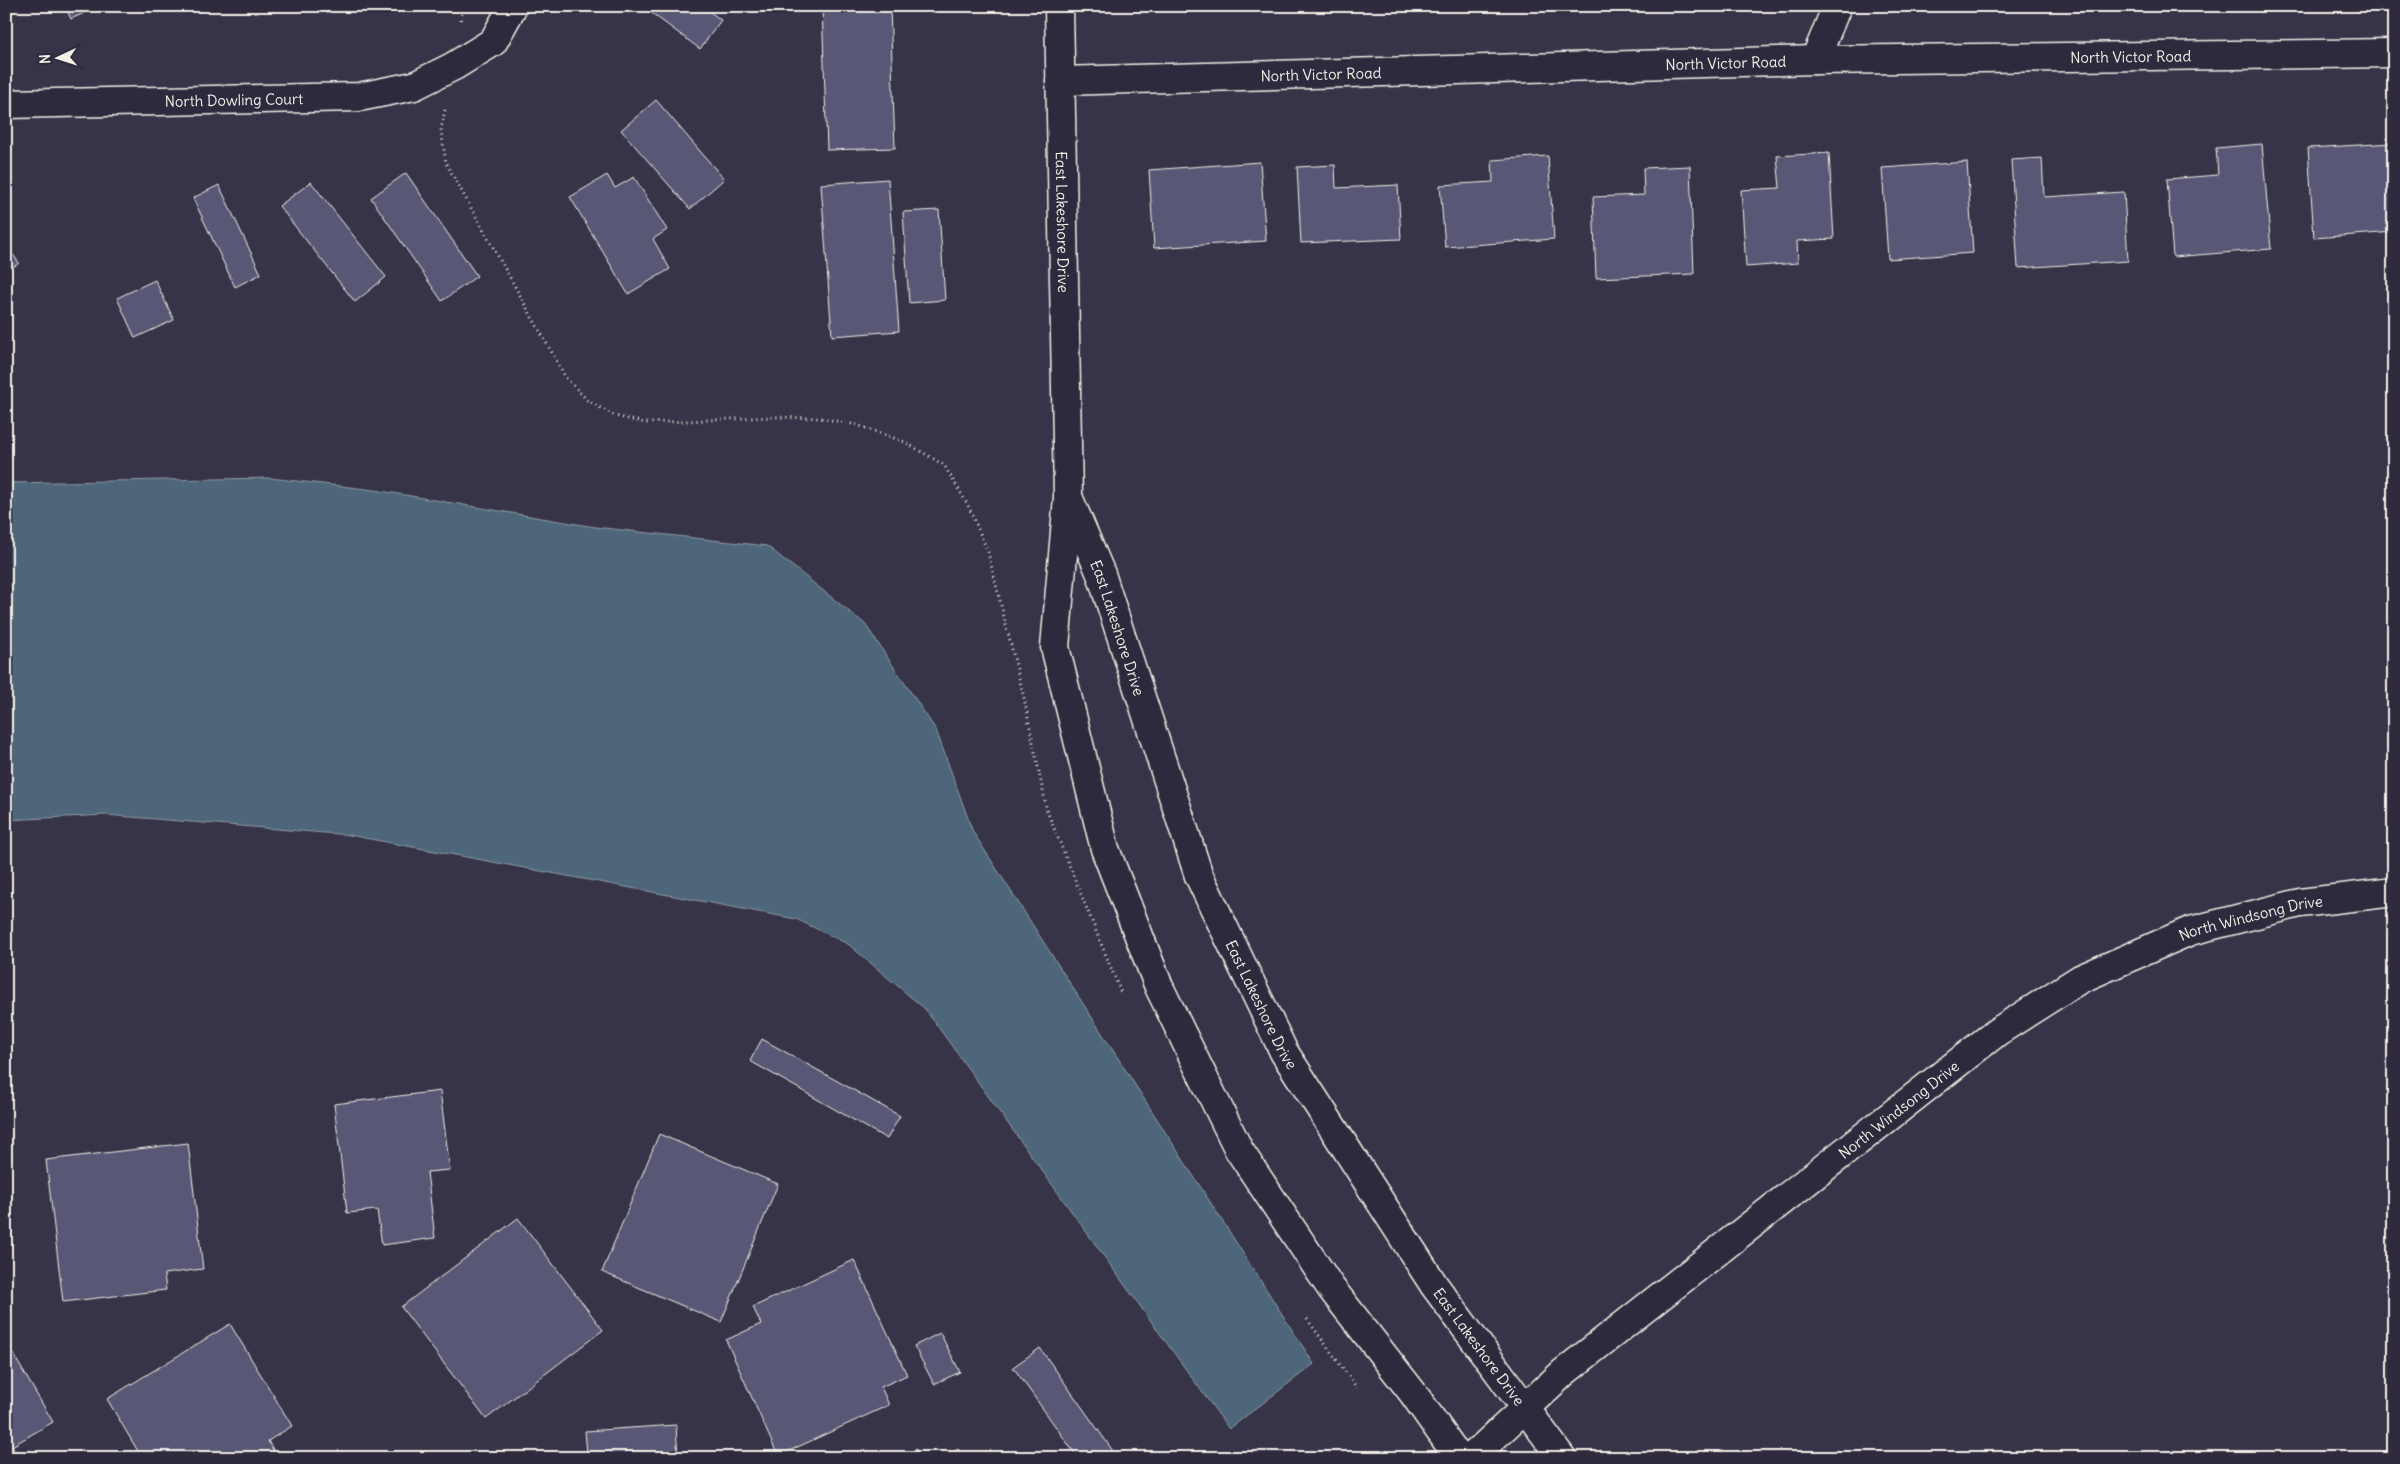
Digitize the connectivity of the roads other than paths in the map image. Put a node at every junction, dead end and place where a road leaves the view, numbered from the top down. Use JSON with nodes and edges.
{"nodes":[{"id":1,"x":513,"y":6,"type":"edge"},
{"id":2,"x":1059,"y":6,"type":"edge"},
{"id":3,"x":1837,"y":6,"type":"edge"},
{"id":4,"x":2394,"y":52,"type":"edge"},
{"id":5,"x":1815,"y":60,"type":"junction"},
{"id":6,"x":1060,"y":81,"type":"junction"},
{"id":7,"x":6,"y":104,"type":"edge"},
{"id":8,"x":1068,"y":498,"type":"junction"},
{"id":9,"x":2394,"y":892,"type":"edge"},
{"id":10,"x":1525,"y":1409,"type":"junction"},
{"id":11,"x":1458,"y":1458,"type":"edge"},
{"id":12,"x":1471,"y":1458,"type":"edge"},
{"id":13,"x":1562,"y":1458,"type":"edge"}],
"edges":[{"from":1,"to":7,"type":"street","name":"North Dowling Court"},
{"from":2,"to":6,"type":"street","name":"East Lakeshore Drive"},
{"from":3,"to":5,"type":"street"},
{"from":4,"to":5,"type":"street","name":"North Victor Road"},
{"from":5,"to":6,"type":"street","name":"North Victor Road"},
{"from":6,"to":8,"type":"street","name":"East Lakeshore Drive"},
{"from":8,"to":10,"type":"street","name":"East Lakeshore Drive"},
{"from":8,"to":11,"type":"street","name":"East Lakeshore Drive"},
{"from":9,"to":10,"type":"street","name":"North Windsong Drive"},
{"from":10,"to":12,"type":"street","name":"North Windsong Drive"},
{"from":10,"to":13,"type":"street","name":"East Lakeshore Drive"}]}
